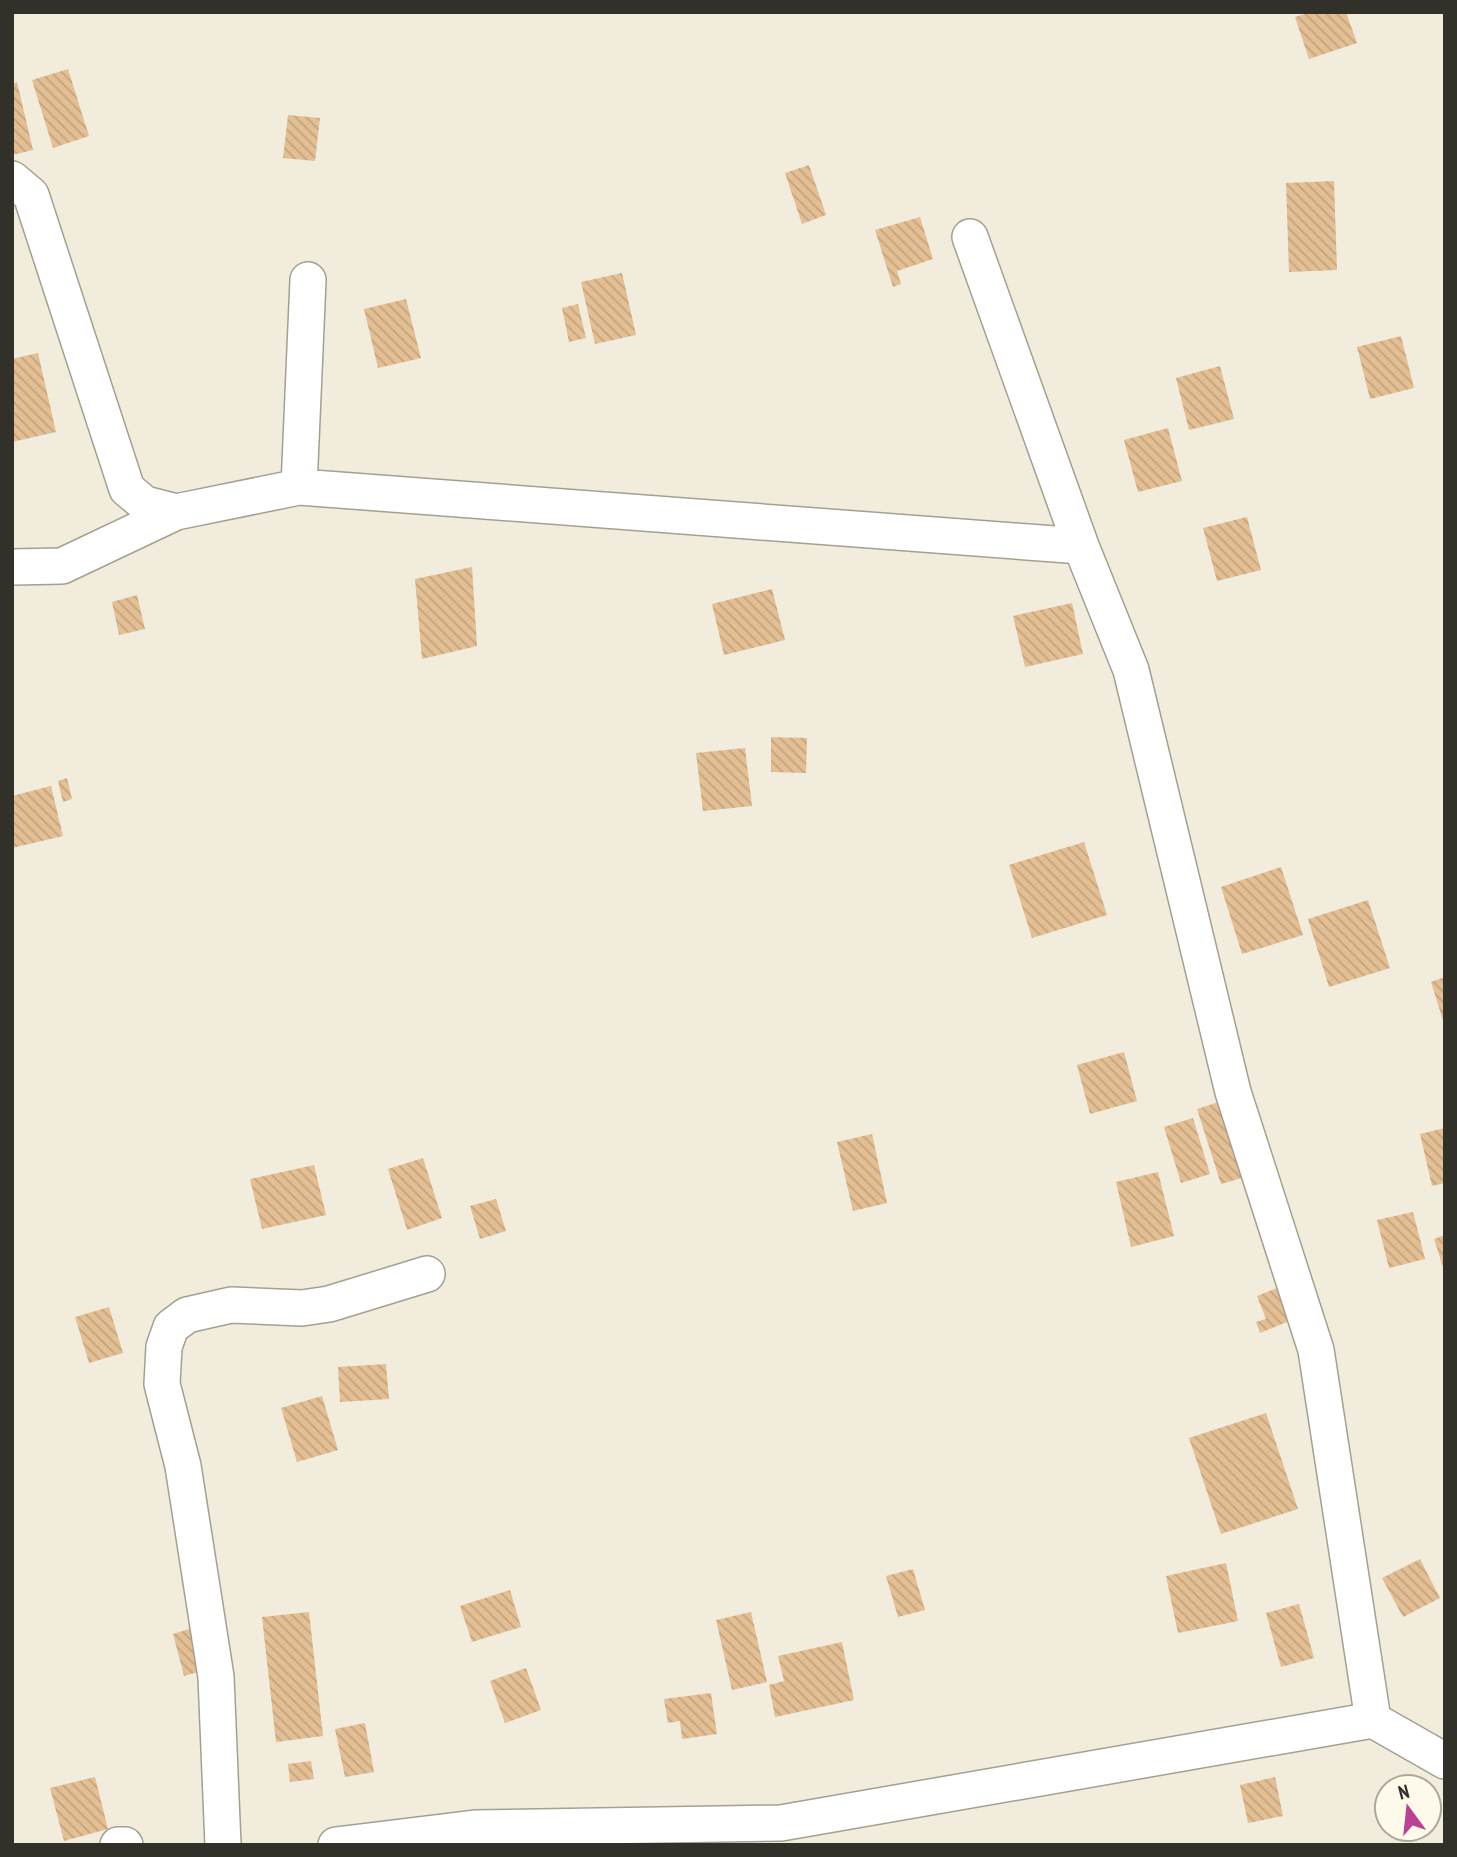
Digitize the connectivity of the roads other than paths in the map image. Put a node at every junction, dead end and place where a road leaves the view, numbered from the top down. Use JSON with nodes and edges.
{"nodes":[{"id":1,"x":12,"y":179,"type":"edge"},
{"id":2,"x":970,"y":237,"type":"dead end"},
{"id":3,"x":309,"y":280,"type":"dead end"},
{"id":4,"x":299,"y":487,"type":"junction"},
{"id":5,"x":176,"y":512,"type":"junction"},
{"id":6,"x":1081,"y":547,"type":"junction"},
{"id":7,"x":12,"y":567,"type":"edge"},
{"id":8,"x":427,"y":1274,"type":"dead end"},
{"id":9,"x":1373,"y":1720,"type":"junction"},
{"id":10,"x":1445,"y":1761,"type":"edge"},
{"id":11,"x":500,"y":1836,"type":"edge"},
{"id":12,"x":118,"y":1845,"type":"edge"},
{"id":13,"x":125,"y":1845,"type":"edge"},
{"id":14,"x":223,"y":1845,"type":"edge"},
{"id":15,"x":336,"y":1845,"type":"edge"}],
"edges":[{"from":1,"to":5,"type":"street"},
{"from":2,"to":6,"type":"street"},
{"from":3,"to":4,"type":"street"},
{"from":4,"to":5,"type":"street"},
{"from":4,"to":6,"type":"street"},
{"from":5,"to":7,"type":"street"},
{"from":6,"to":9,"type":"street"},
{"from":8,"to":14,"type":"street"},
{"from":9,"to":10,"type":"street"},
{"from":9,"to":11,"type":"street"},
{"from":11,"to":15,"type":"street"},
{"from":12,"to":13,"type":"street"}]}
